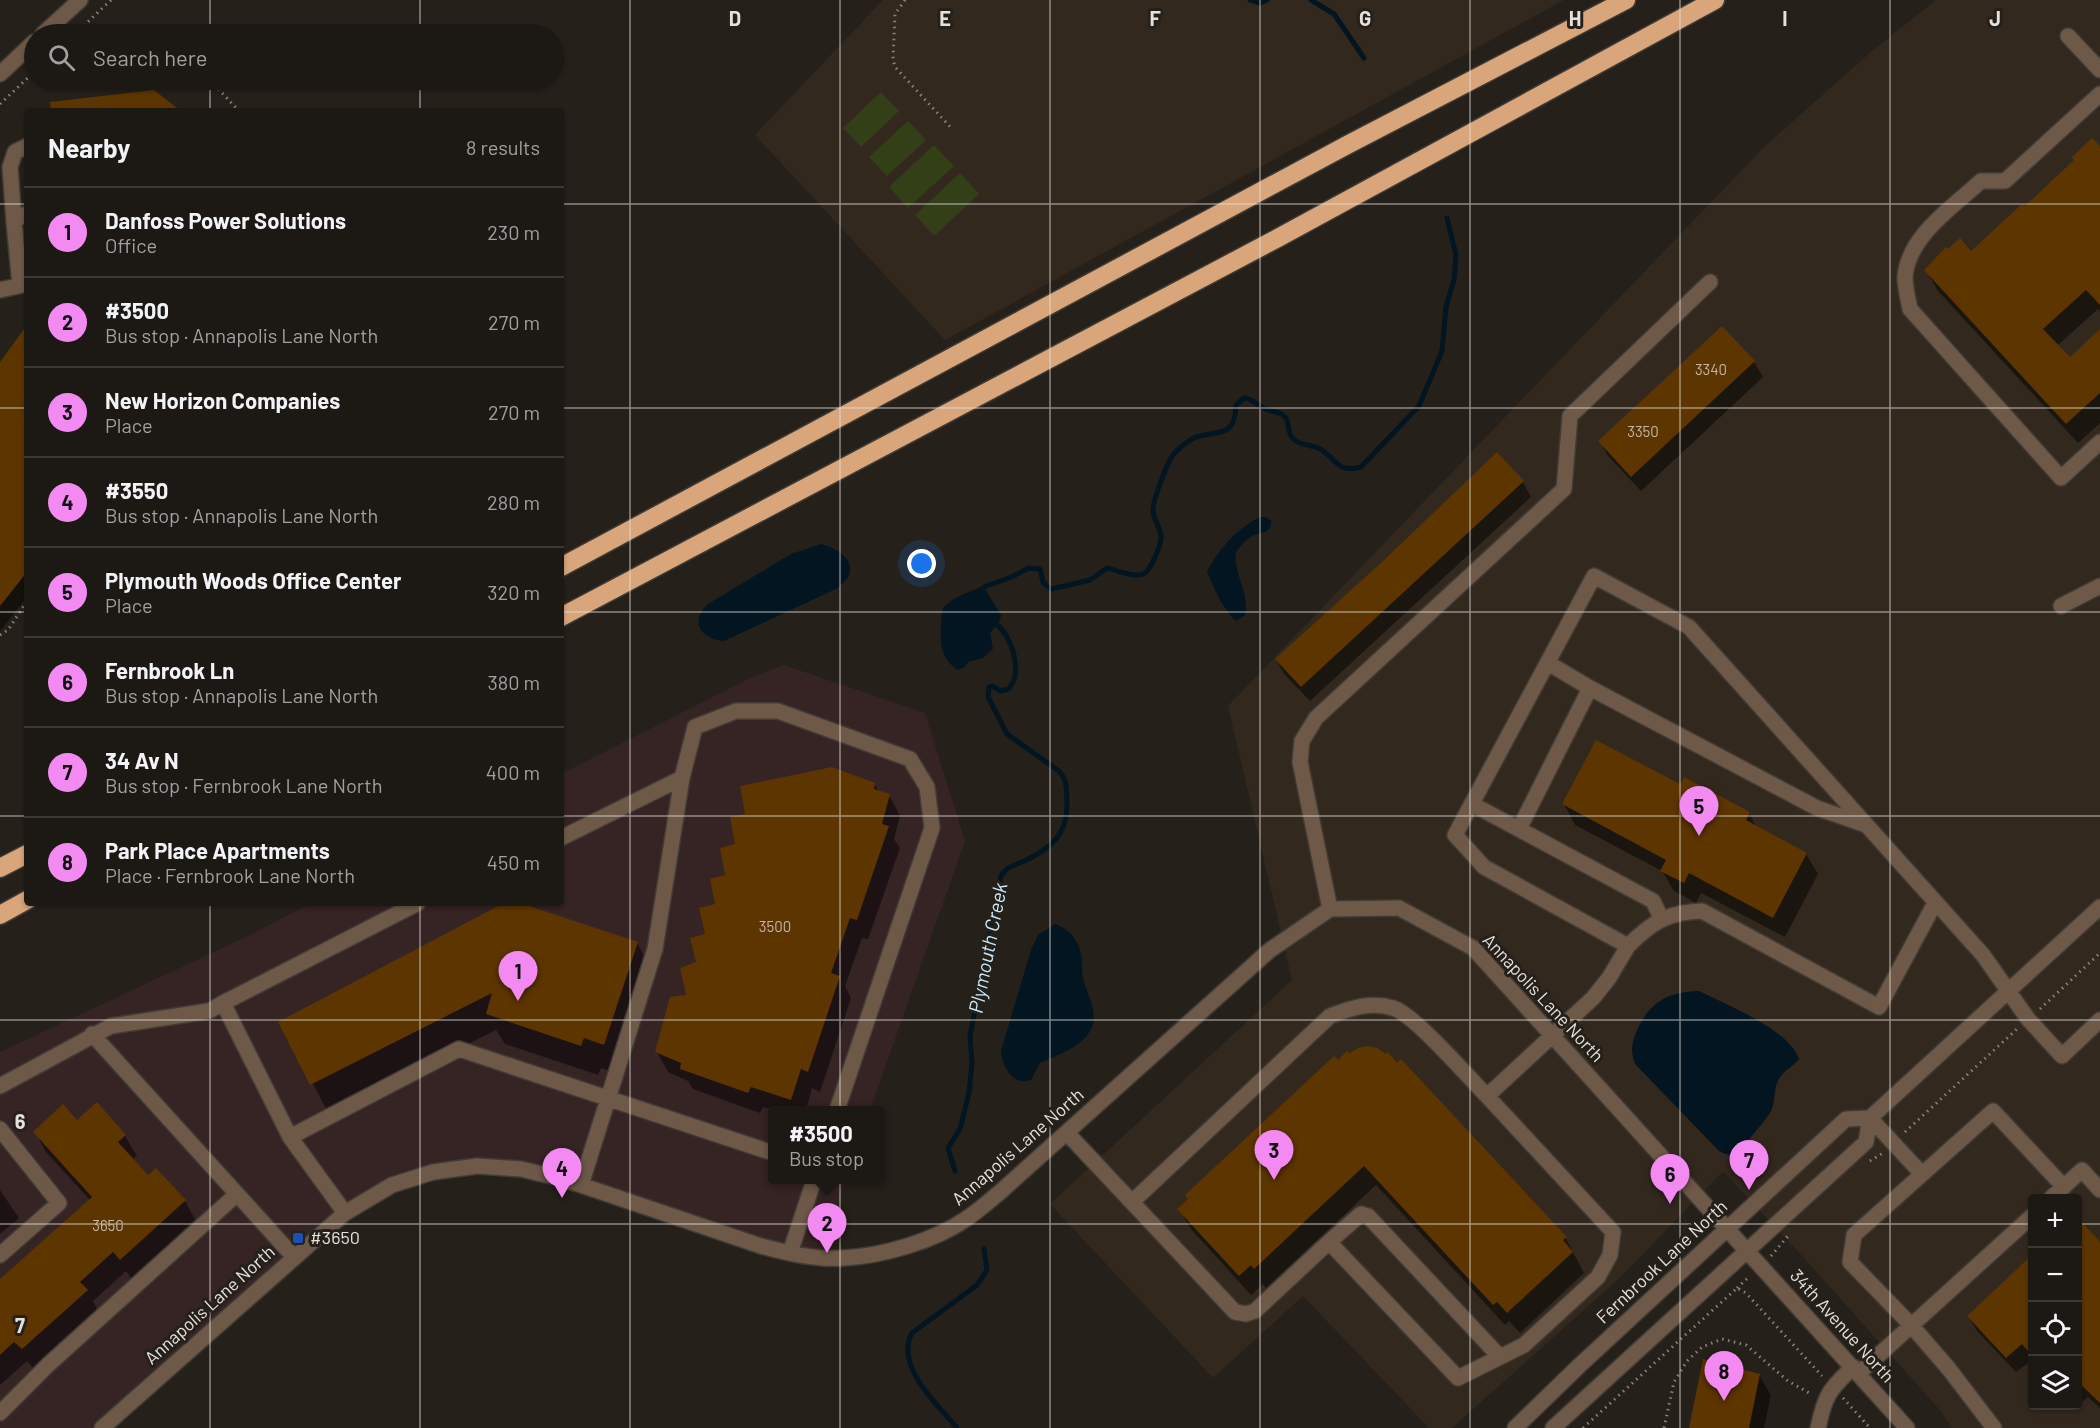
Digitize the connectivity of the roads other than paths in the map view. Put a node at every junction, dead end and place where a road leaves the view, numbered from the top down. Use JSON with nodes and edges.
{"nodes":[{"id":1,"x":80,"y":0,"type":"edge"},
{"id":2,"x":1626,"y":0,"type":"edge"},
{"id":3,"x":1715,"y":0,"type":"edge"},
{"id":4,"x":54,"y":24,"type":"edge"},
{"id":5,"x":2068,"y":36,"type":"dead end"},
{"id":6,"x":24,"y":51,"type":"edge"},
{"id":7,"x":2100,"y":70,"type":"edge"},
{"id":8,"x":0,"y":74,"type":"edge"},
{"id":9,"x":2100,"y":94,"type":"edge"},
{"id":10,"x":24,"y":148,"type":"edge"},
{"id":11,"x":21,"y":218,"type":"edge"},
{"id":12,"x":1710,"y":282,"type":"dead end"},
{"id":13,"x":23,"y":284,"type":"edge"},
{"id":14,"x":0,"y":290,"type":"edge"},
{"id":15,"x":2100,"y":442,"type":"edge"},
{"id":16,"x":564,"y":565,"type":"edge"},
{"id":17,"x":2100,"y":586,"type":"edge"},
{"id":18,"x":2061,"y":606,"type":"dead end"},
{"id":19,"x":564,"y":615,"type":"edge"},
{"id":20,"x":1548,"y":663,"type":"junction"},
{"id":21,"x":1590,"y":688,"type":"junction"},
{"id":22,"x":682,"y":778,"type":"junction"},
{"id":23,"x":1472,"y":804,"type":"junction"},
{"id":24,"x":1865,"y":825,"type":"junction"},
{"id":25,"x":1519,"y":829,"type":"junction"},
{"id":26,"x":564,"y":837,"type":"edge"},
{"id":27,"x":24,"y":856,"type":"edge"},
{"id":28,"x":0,"y":868,"type":"edge"},
{"id":29,"x":24,"y":902,"type":"edge"},
{"id":30,"x":1935,"y":903,"type":"junction"},
{"id":31,"x":412,"y":906,"type":"edge"},
{"id":32,"x":2100,"y":907,"type":"edge"},
{"id":33,"x":1330,"y":909,"type":"junction"},
{"id":34,"x":0,"y":915,"type":"edge"},
{"id":35,"x":1662,"y":920,"type":"junction"},
{"id":36,"x":1628,"y":946,"type":"junction"},
{"id":37,"x":2008,"y":991,"type":"junction"},
{"id":38,"x":223,"y":1003,"type":"junction"},
{"id":39,"x":2100,"y":1020,"type":"edge"},
{"id":40,"x":92,"y":1034,"type":"junction"},
{"id":41,"x":1552,"y":1034,"type":"junction"},
{"id":42,"x":0,"y":1086,"type":"edge"},
{"id":43,"x":1487,"y":1096,"type":"junction"},
{"id":44,"x":609,"y":1100,"type":"junction"},
{"id":45,"x":838,"y":1106,"type":"edge"},
{"id":46,"x":1870,"y":1118,"type":"junction"},
{"id":47,"x":0,"y":1129,"type":"edge"},
{"id":48,"x":1067,"y":1133,"type":"junction"},
{"id":49,"x":290,"y":1137,"type":"junction"},
{"id":50,"x":768,"y":1151,"type":"edge"},
{"id":51,"x":1922,"y":1174,"type":"junction"},
{"id":52,"x":812,"y":1184,"type":"edge"},
{"id":53,"x":581,"y":1185,"type":"junction"},
{"id":54,"x":2064,"y":1187,"type":"junction"},
{"id":55,"x":2100,"y":1190,"type":"edge"},
{"id":56,"x":237,"y":1194,"type":"junction"},
{"id":57,"x":2056,"y":1194,"type":"edge"},
{"id":58,"x":1132,"y":1202,"type":"junction"},
{"id":59,"x":345,"y":1212,"type":"junction"},
{"id":60,"x":2028,"y":1220,"type":"edge"},
{"id":61,"x":1727,"y":1229,"type":"junction"},
{"id":62,"x":1329,"y":1242,"type":"junction"},
{"id":63,"x":1747,"y":1252,"type":"junction"},
{"id":64,"x":790,"y":1253,"type":"junction"},
{"id":65,"x":0,"y":1255,"type":"edge"},
{"id":66,"x":294,"y":1257,"type":"junction"},
{"id":67,"x":1911,"y":1325,"type":"junction"},
{"id":68,"x":1500,"y":1357,"type":"junction"},
{"id":69,"x":1856,"y":1370,"type":"junction"},
{"id":70,"x":0,"y":1413,"type":"edge"},
{"id":71,"x":102,"y":1428,"type":"edge"},
{"id":72,"x":1515,"y":1428,"type":"edge"},
{"id":73,"x":1553,"y":1428,"type":"edge"},
{"id":74,"x":1818,"y":1428,"type":"edge"},
{"id":75,"x":1907,"y":1428,"type":"edge"},
{"id":76,"x":1994,"y":1428,"type":"edge"}],
"edges":[{"from":1,"to":4,"type":"street"},
{"from":2,"to":16,"type":"highway"},
{"from":3,"to":19,"type":"highway"},
{"from":5,"to":7,"type":"street"},
{"from":6,"to":8,"type":"street"},
{"from":9,"to":15,"type":"street"},
{"from":10,"to":11,"type":"street"},
{"from":11,"to":13,"type":"street"},
{"from":12,"to":33,"type":"street"},
{"from":13,"to":14,"type":"street"},
{"from":17,"to":18,"type":"street"},
{"from":20,"to":21,"type":"street"},
{"from":20,"to":23,"type":"street"},
{"from":20,"to":24,"type":"street"},
{"from":21,"to":24,"type":"street"},
{"from":21,"to":25,"type":"street"},
{"from":22,"to":26,"type":"street"},
{"from":22,"to":44,"type":"street"},
{"from":22,"to":45,"type":"street"},
{"from":23,"to":25,"type":"street"},
{"from":23,"to":36,"type":"street"},
{"from":24,"to":30,"type":"street"},
{"from":25,"to":35,"type":"street"},
{"from":27,"to":28,"type":"highway"},
{"from":29,"to":34,"type":"highway"},
{"from":30,"to":35,"type":"street"},
{"from":30,"to":37,"type":"street"},
{"from":31,"to":38,"type":"street"},
{"from":32,"to":37,"type":"street"},
{"from":33,"to":41,"type":"street","name":"Annapolis Lane North"},
{"from":33,"to":48,"type":"street","name":"Annapolis Lane North"},
{"from":35,"to":36,"type":"street"},
{"from":36,"to":41,"type":"street"},
{"from":37,"to":39,"type":"street"},
{"from":37,"to":46,"type":"street"},
{"from":38,"to":40,"type":"street"},
{"from":38,"to":49,"type":"street"},
{"from":40,"to":42,"type":"street"},
{"from":40,"to":56,"type":"street"},
{"from":41,"to":43,"type":"street"},
{"from":41,"to":61,"type":"street","name":"Annapolis Lane North"},
{"from":43,"to":58,"type":"street"},
{"from":43,"to":68,"type":"street"},
{"from":44,"to":49,"type":"street"},
{"from":44,"to":50,"type":"street"},
{"from":44,"to":53,"type":"street"},
{"from":46,"to":51,"type":"street"},
{"from":46,"to":61,"type":"street","name":"Fernbrook Lane North"},
{"from":46,"to":63,"type":"street"},
{"from":47,"to":65,"type":"street"},
{"from":48,"to":58,"type":"street"},
{"from":48,"to":64,"type":"street","name":"Annapolis Lane North"},
{"from":49,"to":59,"type":"street"},
{"from":51,"to":54,"type":"street"},
{"from":51,"to":67,"type":"street"},
{"from":52,"to":64,"type":"street"},
{"from":53,"to":59,"type":"street","name":"Annapolis Lane North"},
{"from":53,"to":64,"type":"street","name":"Annapolis Lane North"},
{"from":54,"to":55,"type":"street"},
{"from":54,"to":57,"type":"street"},
{"from":56,"to":66,"type":"street"},
{"from":56,"to":70,"type":"street"},
{"from":58,"to":62,"type":"street"},
{"from":59,"to":66,"type":"street","name":"Annapolis Lane North"},
{"from":60,"to":67,"type":"street"},
{"from":61,"to":63,"type":"street","name":"Annapolis Lane North"},
{"from":61,"to":72,"type":"street","name":"Fernbrook Lane North"},
{"from":62,"to":68,"type":"street"},
{"from":62,"to":68,"type":"street"},
{"from":63,"to":69,"type":"street","name":"34th Avenue North"},
{"from":63,"to":73,"type":"street"},
{"from":66,"to":71,"type":"street","name":"Annapolis Lane North"},
{"from":67,"to":69,"type":"street"},
{"from":67,"to":76,"type":"street"},
{"from":69,"to":74,"type":"street"},
{"from":69,"to":75,"type":"street","name":"34th Avenue North"}]}
